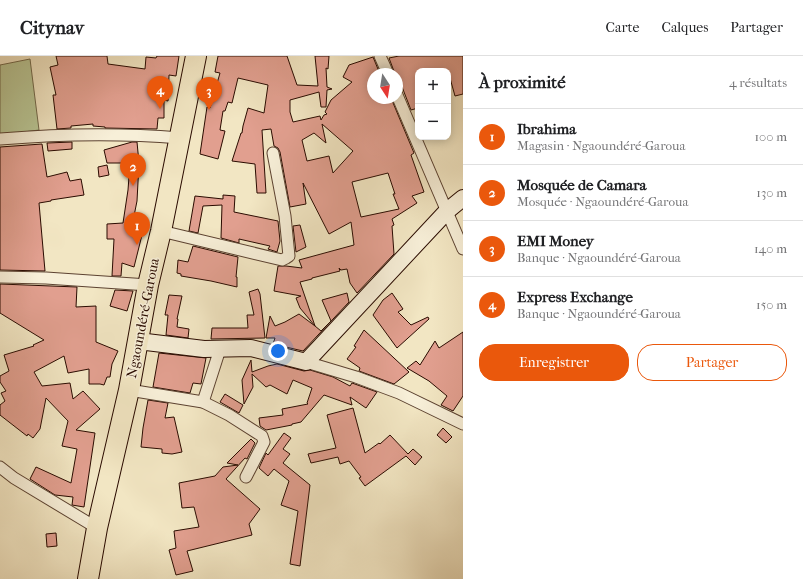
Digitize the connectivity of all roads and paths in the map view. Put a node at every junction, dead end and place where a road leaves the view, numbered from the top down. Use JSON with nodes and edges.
{"nodes":[{"id":1,"x":196,"y":56,"type":"edge"},
{"id":2,"x":380,"y":56,"type":"edge"},
{"id":3,"x":385,"y":68,"type":"edge"},
{"id":4,"x":401,"y":104,"type":"edge"},
{"id":5,"x":180,"y":138,"type":"junction"},
{"id":6,"x":0,"y":140,"type":"edge"},
{"id":7,"x":273,"y":153,"type":"dead end"},
{"id":8,"x":463,"y":198,"type":"edge"},
{"id":9,"x":447,"y":211,"type":"junction"},
{"id":10,"x":161,"y":231,"type":"junction"},
{"id":11,"x":463,"y":249,"type":"edge"},
{"id":12,"x":0,"y":277,"type":"edge"},
{"id":13,"x":148,"y":285,"type":"junction"},
{"id":14,"x":138,"y":341,"type":"junction"},
{"id":15,"x":220,"y":349,"type":"junction"},
{"id":16,"x":306,"y":362,"type":"junction"},
{"id":17,"x":129,"y":390,"type":"junction"},
{"id":18,"x":203,"y":402,"type":"junction"},
{"id":19,"x":463,"y":424,"type":"edge"},
{"id":20,"x":0,"y":467,"type":"edge"},
{"id":21,"x":246,"y":477,"type":"dead end"},
{"id":22,"x":97,"y":528,"type":"junction"},
{"id":23,"x":88,"y":579,"type":"edge"}],
"edges":[{"from":1,"to":5,"type":"highway","name":"Ngaoundéré-Garoua"},
{"from":2,"to":3,"type":"street"},
{"from":4,"to":9,"type":"street"},
{"from":5,"to":6,"type":"street"},
{"from":5,"to":10,"type":"highway","name":"Ngaoundéré-Garoua"},
{"from":7,"to":10,"type":"street"},
{"from":8,"to":9,"type":"street"},
{"from":9,"to":11,"type":"street"},
{"from":9,"to":16,"type":"street"},
{"from":10,"to":13,"type":"highway","name":"Ngaoundéré-Garoua"},
{"from":12,"to":13,"type":"street"},
{"from":13,"to":14,"type":"highway","name":"Ngaoundéré-Garoua"},
{"from":14,"to":15,"type":"street"},
{"from":14,"to":17,"type":"highway","name":"Ngaoundéré-Garoua"},
{"from":15,"to":16,"type":"street"},
{"from":15,"to":18,"type":"street"},
{"from":16,"to":19,"type":"street"},
{"from":17,"to":18,"type":"street"},
{"from":17,"to":22,"type":"highway","name":"Ngaoundéré-Garoua"},
{"from":18,"to":21,"type":"street"},
{"from":20,"to":22,"type":"street"},
{"from":22,"to":23,"type":"highway","name":"Ngaoundéré-Garoua"}]}
